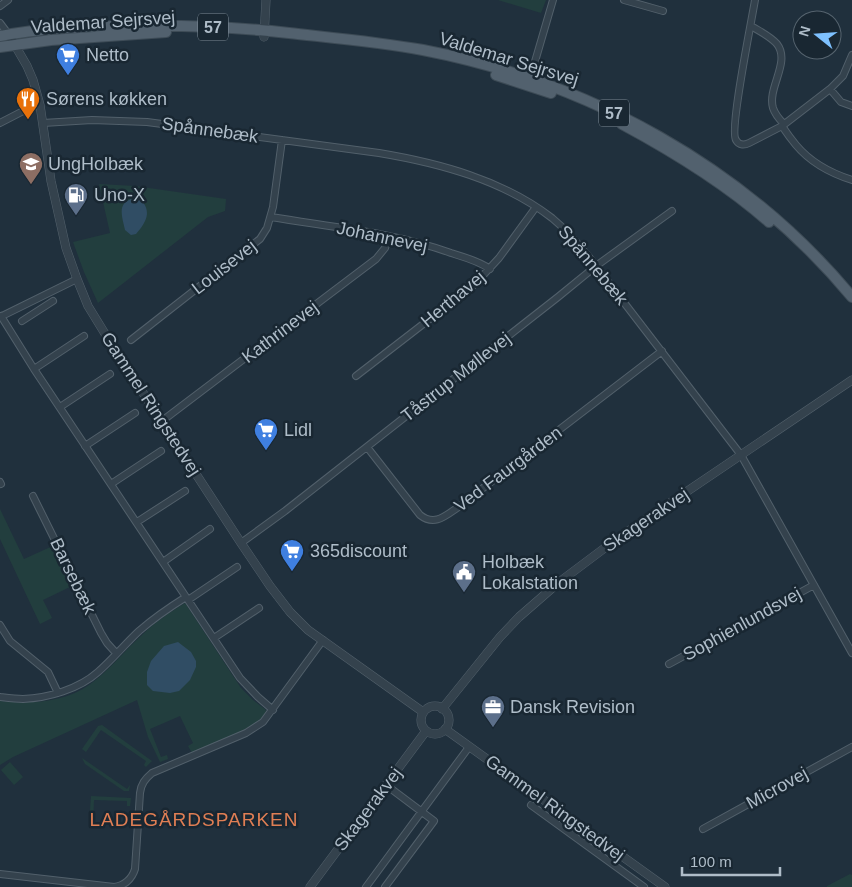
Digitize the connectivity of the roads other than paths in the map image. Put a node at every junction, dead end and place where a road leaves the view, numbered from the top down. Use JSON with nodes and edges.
{"nodes":[{"id":1,"x":8,"y":0,"type":"edge"},
{"id":2,"x":266,"y":0,"type":"edge"},
{"id":3,"x":553,"y":0,"type":"edge"},
{"id":4,"x":624,"y":0,"type":"edge"},
{"id":5,"x":755,"y":0,"type":"edge"},
{"id":6,"x":0,"y":6,"type":"edge"},
{"id":7,"x":663,"y":11,"type":"dead end"},
{"id":8,"x":0,"y":23,"type":"edge"},
{"id":9,"x":751,"y":26,"type":"junction"},
{"id":10,"x":264,"y":34,"type":"junction"},
{"id":11,"x":4,"y":36,"type":"edge"},
{"id":12,"x":16,"y":45,"type":"junction"},
{"id":13,"x":0,"y":47,"type":"edge"},
{"id":14,"x":852,"y":55,"type":"edge"},
{"id":15,"x":529,"y":82,"type":"junction"},
{"id":16,"x":830,"y":89,"type":"junction"},
{"id":17,"x":40,"y":105,"type":"junction"},
{"id":18,"x":852,"y":106,"type":"edge"},
{"id":19,"x":0,"y":123,"type":"edge"},
{"id":20,"x":43,"y":123,"type":"junction"},
{"id":21,"x":783,"y":125,"type":"junction"},
{"id":22,"x":282,"y":140,"type":"junction"},
{"id":23,"x":852,"y":180,"type":"edge"},
{"id":24,"x":536,"y":207,"type":"junction"},
{"id":25,"x":672,"y":211,"type":"dead end"},
{"id":26,"x":271,"y":217,"type":"junction"},
{"id":27,"x":389,"y":236,"type":"junction"},
{"id":28,"x":596,"y":266,"type":"junction"},
{"id":29,"x":490,"y":269,"type":"junction"},
{"id":30,"x":77,"y":279,"type":"junction"},
{"id":31,"x":852,"y":297,"type":"edge"},
{"id":32,"x":39,"y":298,"type":"junction"},
{"id":33,"x":53,"y":301,"type":"dead end"},
{"id":34,"x":852,"y":304,"type":"edge"},
{"id":35,"x":45,"y":307,"type":"junction"},
{"id":36,"x":0,"y":316,"type":"edge"},
{"id":37,"x":22,"y":321,"type":"dead end"},
{"id":38,"x":84,"y":336,"type":"dead end"},
{"id":39,"x":131,"y":340,"type":"dead end"},
{"id":40,"x":662,"y":351,"type":"junction"},
{"id":41,"x":34,"y":369,"type":"junction"},
{"id":42,"x":110,"y":374,"type":"dead end"},
{"id":43,"x":356,"y":376,"type":"dead end"},
{"id":44,"x":852,"y":380,"type":"edge"},
{"id":45,"x":60,"y":407,"type":"junction"},
{"id":46,"x":135,"y":413,"type":"dead end"},
{"id":47,"x":162,"y":421,"type":"junction"},
{"id":48,"x":86,"y":446,"type":"junction"},
{"id":49,"x":367,"y":447,"type":"junction"},
{"id":50,"x":160,"y":452,"type":"dead end"},
{"id":51,"x":741,"y":455,"type":"junction"},
{"id":52,"x":111,"y":484,"type":"junction"},
{"id":53,"x":185,"y":491,"type":"dead end"},
{"id":54,"x":34,"y":496,"type":"dead end"},
{"id":55,"x":137,"y":522,"type":"junction"},
{"id":56,"x":210,"y":529,"type":"dead end"},
{"id":57,"x":241,"y":543,"type":"junction"},
{"id":58,"x":163,"y":562,"type":"junction"},
{"id":59,"x":237,"y":566,"type":"dead end"},
{"id":60,"x":814,"y":585,"type":"junction"},
{"id":61,"x":187,"y":598,"type":"junction"},
{"id":62,"x":259,"y":608,"type":"dead end"},
{"id":63,"x":0,"y":625,"type":"edge"},
{"id":64,"x":214,"y":638,"type":"junction"},
{"id":65,"x":323,"y":640,"type":"junction"},
{"id":66,"x":116,"y":653,"type":"junction"},
{"id":67,"x":852,"y":653,"type":"edge"},
{"id":68,"x":669,"y":664,"type":"dead end"},
{"id":69,"x":58,"y":693,"type":"junction"},
{"id":70,"x":0,"y":697,"type":"edge"},
{"id":71,"x":442,"y":709,"type":"junction"},
{"id":72,"x":273,"y":710,"type":"junction"},
{"id":73,"x":423,"y":712,"type":"junction"},
{"id":74,"x":445,"y":729,"type":"junction"},
{"id":75,"x":426,"y":731,"type":"junction"},
{"id":76,"x":469,"y":746,"type":"junction"},
{"id":77,"x":852,"y":747,"type":"edge"},
{"id":78,"x":386,"y":785,"type":"junction"},
{"id":79,"x":531,"y":805,"type":"dead end"},
{"id":80,"x":422,"y":812,"type":"junction"},
{"id":81,"x":703,"y":829,"type":"dead end"},
{"id":82,"x":610,"y":847,"type":"junction"},
{"id":83,"x":602,"y":857,"type":"junction"},
{"id":84,"x":0,"y":874,"type":"edge"},
{"id":85,"x":310,"y":887,"type":"edge"},
{"id":86,"x":366,"y":887,"type":"edge"},
{"id":87,"x":385,"y":887,"type":"edge"},
{"id":88,"x":644,"y":887,"type":"edge"},
{"id":89,"x":666,"y":887,"type":"edge"}],
"edges":[{"from":1,"to":6,"type":"street"},
{"from":2,"to":10,"type":"street"},
{"from":3,"to":15,"type":"street"},
{"from":4,"to":7,"type":"street"},
{"from":5,"to":9,"type":"street"},
{"from":8,"to":11,"type":"street","name":"Gammel Ringstedvej"},
{"from":9,"to":21,"type":"street"},
{"from":9,"to":21,"type":"street"},
{"from":10,"to":11,"type":"main road","name":"Valdemar Sejrsvej","number":"57"},
{"from":10,"to":12,"type":"main road","name":"Valdemar Sejrsvej","number":"57"},
{"from":10,"to":15,"type":"main road","name":"Valdemar Sejrsvej","number":"57"},
{"from":11,"to":12,"type":"street","name":"Gammel Ringstedvej"},
{"from":12,"to":13,"type":"main road","name":"Valdemar Sejrsvej","number":"57"},
{"from":12,"to":17,"type":"street","name":"Gammel Ringstedvej"},
{"from":14,"to":16,"type":"street"},
{"from":15,"to":31,"type":"main road","name":"Valdemar Sejrsvej","number":"57"},
{"from":15,"to":34,"type":"main road","name":"Valdemar Sejrsvej","number":"57"},
{"from":16,"to":18,"type":"street"},
{"from":16,"to":21,"type":"street"},
{"from":17,"to":19,"type":"street"},
{"from":17,"to":20,"type":"street","name":"Gammel Ringstedvej"},
{"from":20,"to":22,"type":"street","name":"Spånnebæk"},
{"from":20,"to":30,"type":"street","name":"Gammel Ringstedvej"},
{"from":21,"to":23,"type":"street"},
{"from":22,"to":24,"type":"street","name":"Spånnebæk"},
{"from":22,"to":26,"type":"street","name":"Louisevej"},
{"from":24,"to":28,"type":"street","name":"Spånnebæk"},
{"from":24,"to":29,"type":"street","name":"Herthavej"},
{"from":25,"to":28,"type":"street","name":"Tåstrup Møllevej"},
{"from":26,"to":27,"type":"street","name":"Johannevej"},
{"from":26,"to":39,"type":"street","name":"Louisevej"},
{"from":27,"to":29,"type":"street","name":"Johannevej"},
{"from":27,"to":47,"type":"street","name":"Kathrinevej"},
{"from":28,"to":40,"type":"street","name":"Spånnebæk"},
{"from":28,"to":49,"type":"street","name":"Tåstrup Møllevej"},
{"from":29,"to":43,"type":"street","name":"Herthavej"},
{"from":30,"to":32,"type":"street"},
{"from":30,"to":47,"type":"street","name":"Gammel Ringstedvej"},
{"from":32,"to":35,"type":"street"},
{"from":32,"to":36,"type":"street"},
{"from":33,"to":35,"type":"street"},
{"from":35,"to":37,"type":"street"},
{"from":36,"to":41,"type":"street"},
{"from":38,"to":41,"type":"street"},
{"from":40,"to":49,"type":"street","name":"Ved Faurgården"},
{"from":40,"to":51,"type":"street","name":"Spånnebæk"},
{"from":41,"to":45,"type":"street"},
{"from":42,"to":45,"type":"street"},
{"from":44,"to":51,"type":"street","name":"Skagerakvej"},
{"from":45,"to":48,"type":"street"},
{"from":46,"to":48,"type":"street"},
{"from":47,"to":57,"type":"street","name":"Gammel Ringstedvej"},
{"from":48,"to":52,"type":"street"},
{"from":49,"to":57,"type":"street","name":"Tåstrup Møllevej"},
{"from":50,"to":52,"type":"street"},
{"from":51,"to":60,"type":"street","name":"Spånnebæk"},
{"from":51,"to":71,"type":"street","name":"Skagerakvej"},
{"from":52,"to":55,"type":"street"},
{"from":53,"to":55,"type":"street"},
{"from":54,"to":66,"type":"street","name":"Barsebæk"},
{"from":55,"to":58,"type":"street"},
{"from":56,"to":58,"type":"street"},
{"from":57,"to":65,"type":"street","name":"Gammel Ringstedvej"},
{"from":58,"to":61,"type":"street"},
{"from":59,"to":61,"type":"street"},
{"from":60,"to":67,"type":"street","name":"Spånnebæk"},
{"from":60,"to":68,"type":"street","name":"Sophienlundsvej"},
{"from":61,"to":64,"type":"street"},
{"from":61,"to":66,"type":"street"},
{"from":62,"to":64,"type":"street"},
{"from":63,"to":69,"type":"street"},
{"from":64,"to":72,"type":"street"},
{"from":65,"to":72,"type":"street"},
{"from":65,"to":73,"type":"street","name":"Gammel Ringstedvej"},
{"from":66,"to":69,"type":"street"},
{"from":69,"to":70,"type":"street"},
{"from":71,"to":73,"type":"street"},
{"from":71,"to":74,"type":"street"},
{"from":72,"to":84,"type":"street"},
{"from":73,"to":75,"type":"street"},
{"from":74,"to":75,"type":"street"},
{"from":74,"to":76,"type":"street","name":"Gammel Ringstedvej"},
{"from":75,"to":78,"type":"street","name":"Skagerakvej"},
{"from":76,"to":80,"type":"street"},
{"from":76,"to":82,"type":"street","name":"Gammel Ringstedvej"},
{"from":77,"to":81,"type":"street","name":"Microvej"},
{"from":78,"to":80,"type":"street"},
{"from":78,"to":85,"type":"street","name":"Skagerakvej"},
{"from":79,"to":83,"type":"street"},
{"from":80,"to":86,"type":"street"},
{"from":80,"to":87,"type":"street"},
{"from":82,"to":83,"type":"street"},
{"from":82,"to":89,"type":"street","name":"Gammel Ringstedvej"},
{"from":83,"to":88,"type":"street"}]}
